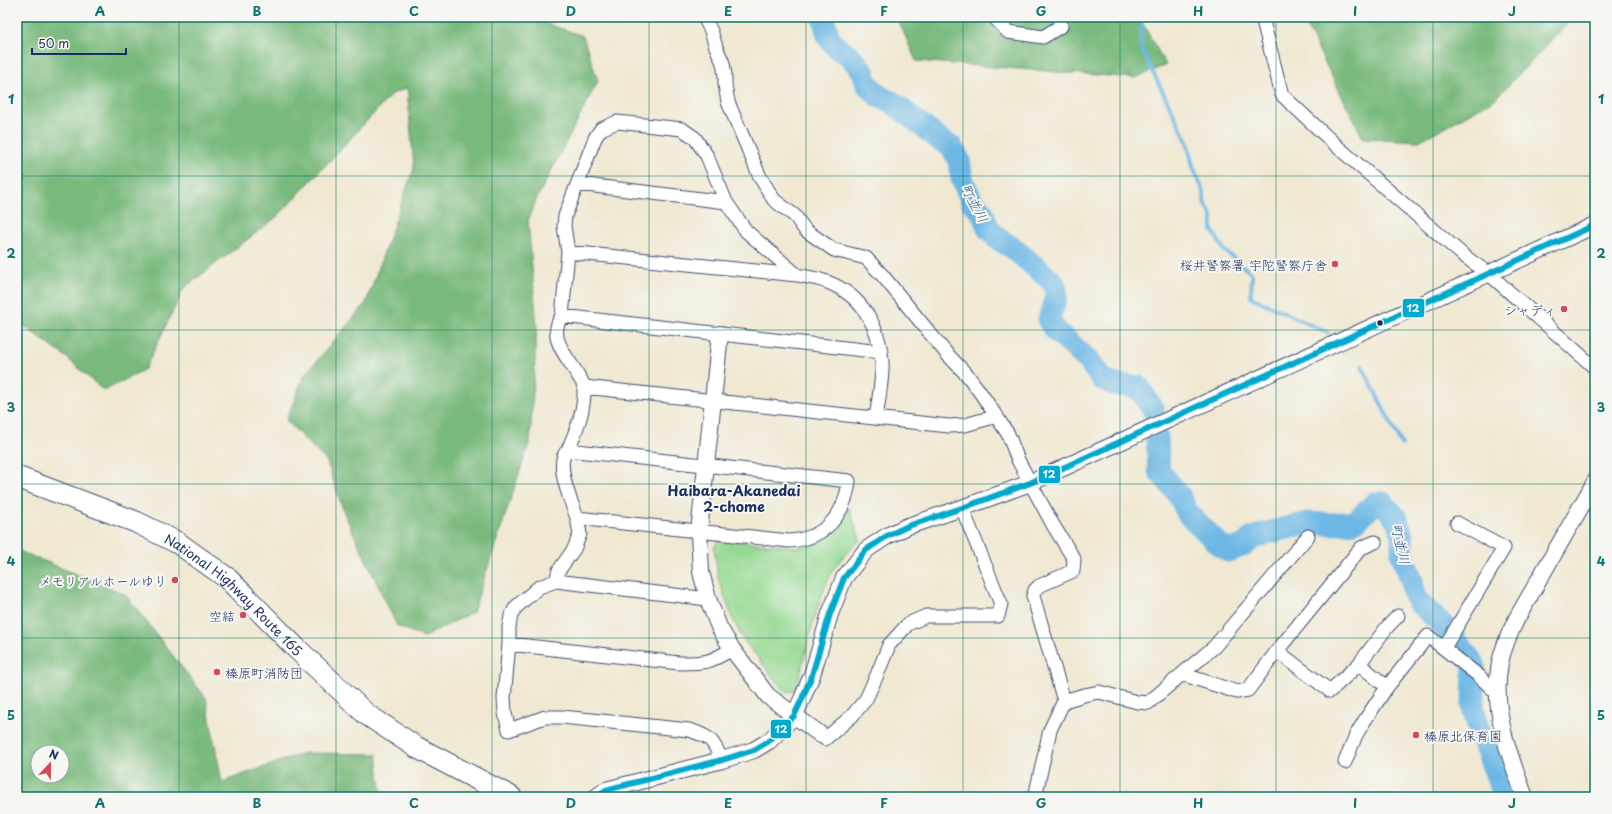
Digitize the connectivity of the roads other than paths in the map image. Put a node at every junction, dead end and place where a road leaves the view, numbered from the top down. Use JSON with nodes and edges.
{"nodes":[{"id":1,"x":704,"y":17,"type":"edge"},
{"id":2,"x":994,"y":17,"type":"edge"},
{"id":3,"x":1059,"y":17,"type":"edge"},
{"id":4,"x":1262,"y":17,"type":"edge"},
{"id":5,"x":578,"y":184,"type":"junction"},
{"id":6,"x":726,"y":202,"type":"junction"},
{"id":7,"x":1595,"y":225,"type":"edge"},
{"id":8,"x":568,"y":252,"type":"junction"},
{"id":9,"x":1488,"y":273,"type":"junction"},
{"id":10,"x":797,"y":275,"type":"junction"},
{"id":11,"x":562,"y":316,"type":"junction"},
{"id":12,"x":720,"y":334,"type":"junction"},
{"id":13,"x":881,"y":352,"type":"junction"},
{"id":14,"x":1595,"y":368,"type":"edge"},
{"id":15,"x":584,"y":387,"type":"junction"},
{"id":16,"x":712,"y":400,"type":"junction"},
{"id":17,"x":997,"y":416,"type":"junction"},
{"id":18,"x":876,"y":418,"type":"junction"},
{"id":19,"x":568,"y":450,"type":"junction"},
{"id":20,"x":706,"y":466,"type":"junction"},
{"id":21,"x":17,"y":477,"type":"edge"},
{"id":22,"x":1595,"y":482,"type":"edge"},
{"id":23,"x":1030,"y":483,"type":"junction"},
{"id":24,"x":962,"y":508,"type":"junction"},
{"id":25,"x":577,"y":518,"type":"junction"},
{"id":26,"x":1457,"y":522,"type":"dead end"},
{"id":27,"x":699,"y":532,"type":"junction"},
{"id":28,"x":1308,"y":536,"type":"dead end"},
{"id":29,"x":1375,"y":542,"type":"dead end"},
{"id":30,"x":556,"y":581,"type":"junction"},
{"id":31,"x":708,"y":599,"type":"junction"},
{"id":32,"x":1398,"y":616,"type":"dead end"},
{"id":33,"x":509,"y":644,"type":"junction"},
{"id":34,"x":1444,"y":648,"type":"junction"},
{"id":35,"x":732,"y":649,"type":"junction"},
{"id":36,"x":1277,"y":651,"type":"junction"},
{"id":37,"x":1359,"y":664,"type":"junction"},
{"id":38,"x":1182,"y":674,"type":"junction"},
{"id":39,"x":1387,"y":687,"type":"junction"},
{"id":40,"x":1498,"y":694,"type":"junction"},
{"id":41,"x":1064,"y":701,"type":"junction"},
{"id":42,"x":794,"y":716,"type":"junction"},
{"id":43,"x":821,"y":736,"type":"joint"},
{"id":44,"x":722,"y":760,"type":"junction"},
{"id":45,"x":1345,"y":762,"type":"dead end"},
{"id":46,"x":600,"y":794,"type":"edge"},
{"id":47,"x":511,"y":797,"type":"edge"},
{"id":48,"x":581,"y":797,"type":"edge"},
{"id":49,"x":1035,"y":797,"type":"edge"},
{"id":50,"x":1525,"y":797,"type":"edge"}],
"edges":[{"from":1,"to":17,"type":"street"},
{"from":2,"to":3,"type":"street"},
{"from":4,"to":9,"type":"street"},
{"from":5,"to":6,"type":"street"},
{"from":5,"to":6,"type":"street"},
{"from":5,"to":8,"type":"street"},
{"from":6,"to":10,"type":"street"},
{"from":7,"to":9,"type":"street"},
{"from":8,"to":10,"type":"street"},
{"from":8,"to":11,"type":"street"},
{"from":9,"to":14,"type":"street"},
{"from":9,"to":23,"type":"street"},
{"from":10,"to":13,"type":"street"},
{"from":11,"to":12,"type":"street"},
{"from":11,"to":15,"type":"street"},
{"from":12,"to":13,"type":"street"},
{"from":12,"to":16,"type":"street"},
{"from":13,"to":18,"type":"street"},
{"from":15,"to":16,"type":"street"},
{"from":15,"to":19,"type":"street"},
{"from":16,"to":18,"type":"street"},
{"from":16,"to":20,"type":"street"},
{"from":17,"to":18,"type":"street"},
{"from":17,"to":23,"type":"street"},
{"from":19,"to":20,"type":"street"},
{"from":19,"to":25,"type":"street"},
{"from":20,"to":27,"type":"street"},
{"from":20,"to":27,"type":"street"},
{"from":21,"to":47,"type":"highway","name":"National Highway Route 165"},
{"from":22,"to":40,"type":"street"},
{"from":23,"to":24,"type":"street"},
{"from":23,"to":41,"type":"street"},
{"from":24,"to":42,"type":"street"},
{"from":24,"to":43,"type":"street"},
{"from":25,"to":27,"type":"street"},
{"from":25,"to":30,"type":"street"},
{"from":26,"to":34,"type":"street"},
{"from":27,"to":31,"type":"street"},
{"from":28,"to":38,"type":"street"},
{"from":29,"to":36,"type":"street"},
{"from":30,"to":31,"type":"street"},
{"from":30,"to":33,"type":"street"},
{"from":31,"to":35,"type":"street"},
{"from":32,"to":37,"type":"street"},
{"from":33,"to":35,"type":"street"},
{"from":33,"to":44,"type":"street"},
{"from":34,"to":39,"type":"street"},
{"from":34,"to":40,"type":"street"},
{"from":35,"to":42,"type":"street"},
{"from":36,"to":37,"type":"street"},
{"from":36,"to":38,"type":"street"},
{"from":37,"to":39,"type":"street"},
{"from":38,"to":41,"type":"street"},
{"from":39,"to":45,"type":"street"},
{"from":40,"to":50,"type":"street"},
{"from":41,"to":49,"type":"street"},
{"from":42,"to":43,"type":"street"},
{"from":42,"to":44,"type":"street"},
{"from":44,"to":46,"type":"street"},
{"from":46,"to":48,"type":"street"}]}
